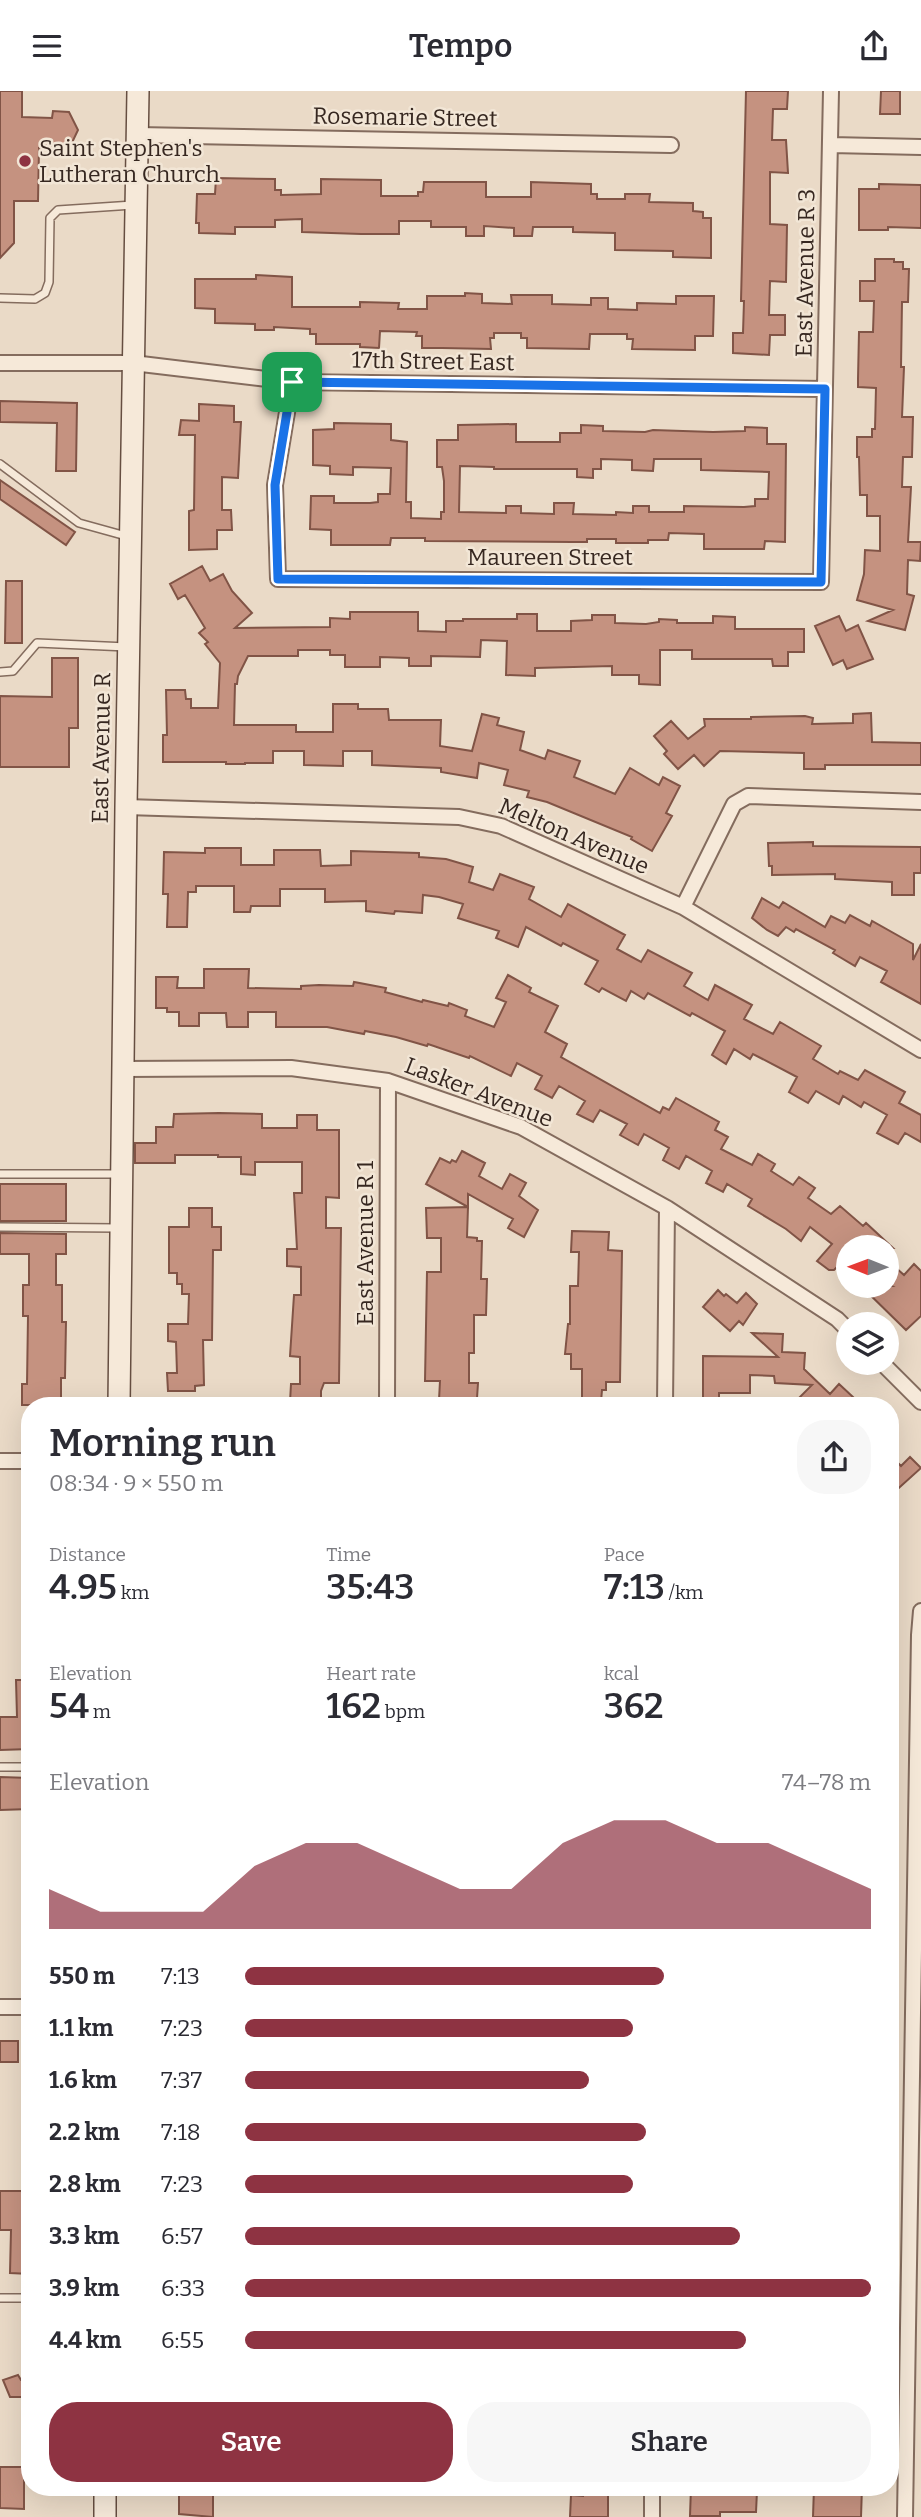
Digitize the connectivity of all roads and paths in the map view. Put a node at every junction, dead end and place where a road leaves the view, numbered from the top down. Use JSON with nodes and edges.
{"nodes":[{"id":1,"x":138,"y":91,"type":"edge"},
{"id":2,"x":831,"y":91,"type":"edge"},
{"id":3,"x":138,"y":135,"type":"junction"},
{"id":4,"x":671,"y":145,"type":"dead end"},
{"id":5,"x":831,"y":145,"type":"junction"},
{"id":6,"x":921,"y":147,"type":"edge"},
{"id":7,"x":137,"y":205,"type":"junction"},
{"id":8,"x":0,"y":298,"type":"edge"},
{"id":9,"x":0,"y":363,"type":"edge"},
{"id":10,"x":133,"y":363,"type":"junction"},
{"id":11,"x":292,"y":382,"type":"junction"},
{"id":12,"x":825,"y":389,"type":"junction"},
{"id":13,"x":0,"y":464,"type":"edge"},
{"id":14,"x":130,"y":537,"type":"junction"},
{"id":15,"x":821,"y":582,"type":"joint"},
{"id":16,"x":128,"y":647,"type":"junction"},
{"id":17,"x":0,"y":671,"type":"edge"},
{"id":18,"x":921,"y":802,"type":"edge"},
{"id":19,"x":126,"y":807,"type":"junction"},
{"id":20,"x":683,"y":908,"type":"junction"},
{"id":21,"x":921,"y":1050,"type":"edge"},
{"id":22,"x":124,"y":1069,"type":"junction"},
{"id":23,"x":388,"y":1081,"type":"junction"},
{"id":24,"x":0,"y":1174,"type":"edge"},
{"id":25,"x":122,"y":1174,"type":"junction"},
{"id":26,"x":667,"y":1208,"type":"junction"},
{"id":27,"x":0,"y":1227,"type":"edge"},
{"id":28,"x":121,"y":1228,"type":"junction"},
{"id":29,"x":836,"y":1318,"type":"edge"},
{"id":30,"x":894,"y":1375,"type":"edge"},
{"id":31,"x":118,"y":1397,"type":"edge"},
{"id":32,"x":387,"y":1397,"type":"edge"},
{"id":33,"x":665,"y":1397,"type":"edge"},
{"id":34,"x":921,"y":1402,"type":"edge"},
{"id":35,"x":0,"y":1461,"type":"edge"},
{"id":36,"x":21,"y":1461,"type":"edge"},
{"id":37,"x":921,"y":1611,"type":"edge"},
{"id":38,"x":0,"y":1767,"type":"edge"},
{"id":39,"x":21,"y":1767,"type":"edge"},
{"id":40,"x":0,"y":2007,"type":"edge"},
{"id":41,"x":21,"y":2007,"type":"edge"},
{"id":42,"x":0,"y":2298,"type":"edge"},
{"id":43,"x":21,"y":2298,"type":"edge"},
{"id":44,"x":105,"y":2496,"type":"edge"},
{"id":45,"x":652,"y":2496,"type":"edge"},
{"id":46,"x":105,"y":2517,"type":"edge"},
{"id":47,"x":652,"y":2517,"type":"edge"},
{"id":48,"x":905,"y":2517,"type":"edge"}],
"edges":[{"from":1,"to":3,"type":"main road","name":"East Avenue R"},
{"from":2,"to":5,"type":"street","name":"East Avenue R 3"},
{"from":3,"to":4,"type":"street","name":"Rosemarie Street"},
{"from":3,"to":7,"type":"main road","name":"East Avenue R"},
{"from":5,"to":6,"type":"street"},
{"from":5,"to":12,"type":"street","name":"East Avenue R 3"},
{"from":7,"to":8,"type":"lane"},
{"from":7,"to":10,"type":"main road","name":"East Avenue R"},
{"from":9,"to":10,"type":"street","name":"17th Street East"},
{"from":10,"to":11,"type":"street","name":"17th Street East"},
{"from":10,"to":14,"type":"main road","name":"East Avenue R"},
{"from":11,"to":12,"type":"street","name":"17th Street East"},
{"from":11,"to":15,"type":"street","name":"Maureen Street"},
{"from":12,"to":15,"type":"street","name":"East Avenue R 3"},
{"from":13,"to":14,"type":"lane"},
{"from":14,"to":16,"type":"main road","name":"East Avenue R"},
{"from":16,"to":17,"type":"lane"},
{"from":16,"to":19,"type":"main road","name":"East Avenue R"},
{"from":18,"to":20,"type":"street"},
{"from":19,"to":20,"type":"street","name":"Melton Avenue"},
{"from":19,"to":22,"type":"main road","name":"East Avenue R"},
{"from":20,"to":21,"type":"street","name":"Melton Avenue"},
{"from":22,"to":23,"type":"street","name":"Lasker Avenue"},
{"from":22,"to":25,"type":"main road","name":"East Avenue R"},
{"from":23,"to":26,"type":"street","name":"Lasker Avenue"},
{"from":23,"to":32,"type":"street","name":"East Avenue R 1"},
{"from":24,"to":25,"type":"lane"},
{"from":25,"to":28,"type":"main road","name":"East Avenue R"},
{"from":26,"to":29,"type":"street","name":"Lasker Avenue"},
{"from":26,"to":33,"type":"street"},
{"from":27,"to":28,"type":"lane"},
{"from":28,"to":31,"type":"main road","name":"East Avenue R"},
{"from":30,"to":34,"type":"street"},
{"from":35,"to":36,"type":"street"},
{"from":37,"to":48,"type":"street"},
{"from":38,"to":39,"type":"lane"},
{"from":40,"to":41,"type":"street"},
{"from":42,"to":43,"type":"lane"},
{"from":44,"to":46,"type":"main road"},
{"from":45,"to":47,"type":"street"}]}
